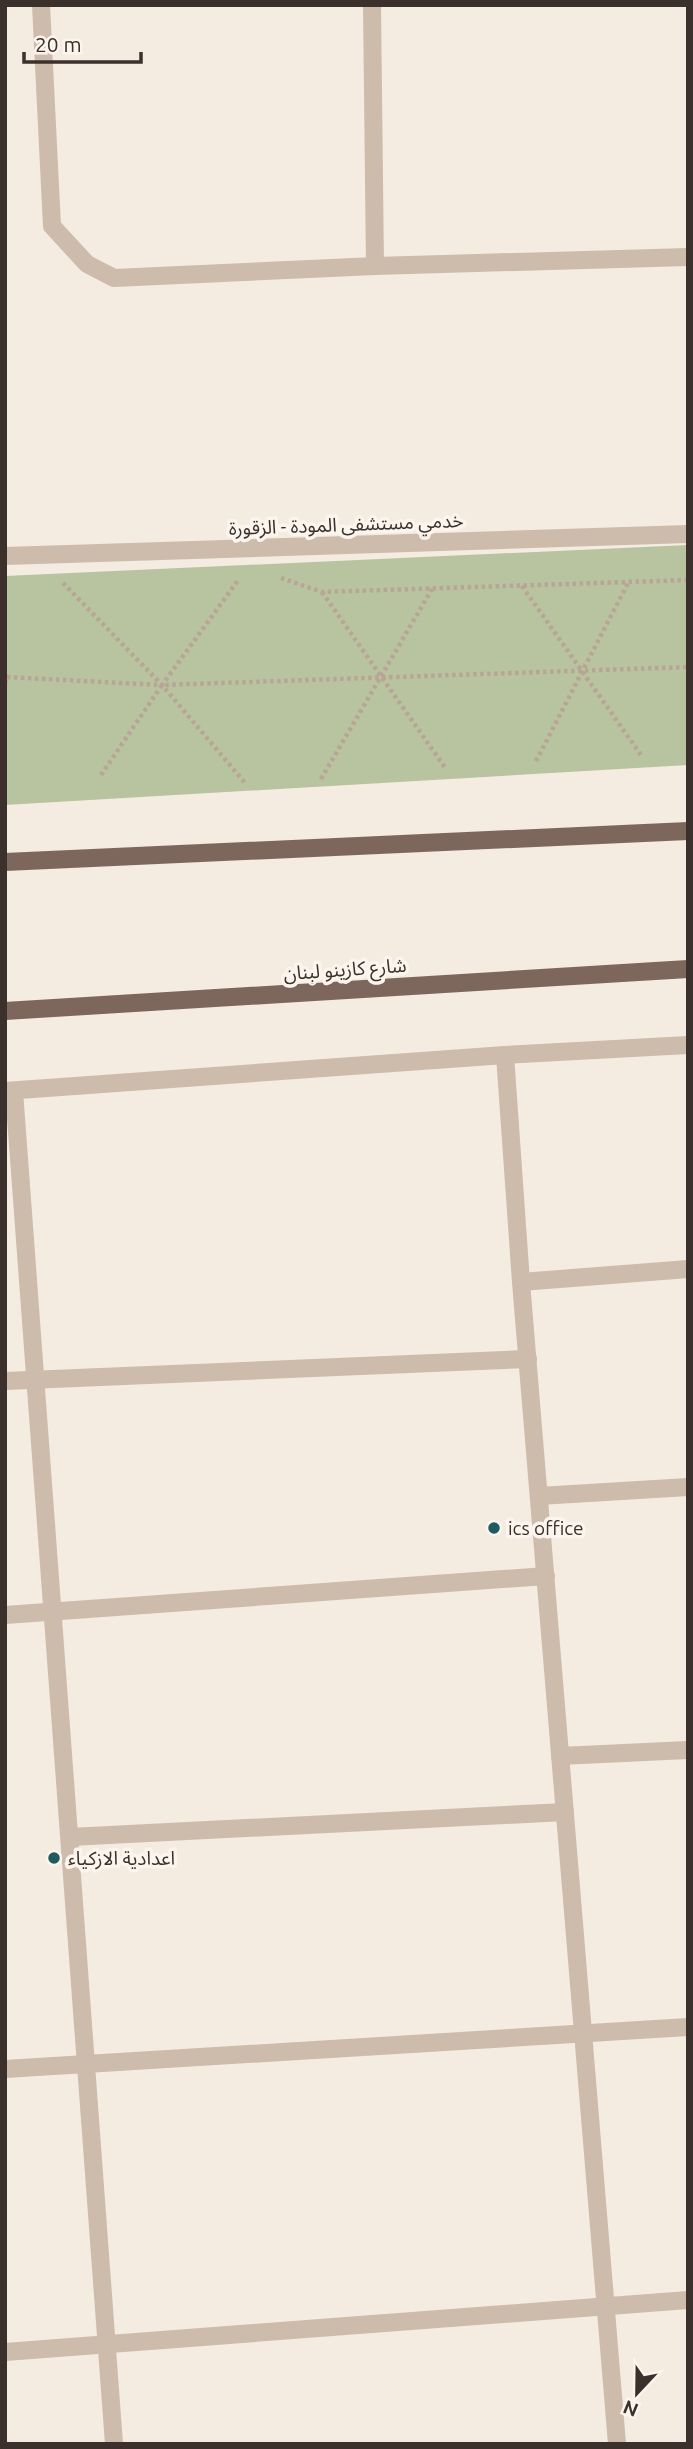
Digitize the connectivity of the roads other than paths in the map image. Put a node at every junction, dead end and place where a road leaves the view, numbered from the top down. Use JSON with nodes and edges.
{"nodes":[{"id":1,"x":41,"y":5,"type":"edge"},
{"id":2,"x":372,"y":5,"type":"edge"},
{"id":3,"x":688,"y":257,"type":"edge"},
{"id":4,"x":375,"y":266,"type":"junction"},
{"id":5,"x":688,"y":534,"type":"edge"},
{"id":6,"x":5,"y":556,"type":"edge"},
{"id":7,"x":688,"y":831,"type":"edge"},
{"id":8,"x":5,"y":862,"type":"edge"},
{"id":9,"x":688,"y":969,"type":"edge"},
{"id":10,"x":5,"y":1012,"type":"edge"},
{"id":11,"x":688,"y":1045,"type":"edge"},
{"id":12,"x":505,"y":1055,"type":"junction"},
{"id":13,"x":10,"y":1091,"type":"edge"},
{"id":14,"x":688,"y":1269,"type":"edge"},
{"id":15,"x":522,"y":1282,"type":"junction"},
{"id":16,"x":528,"y":1359,"type":"junction"},
{"id":17,"x":35,"y":1380,"type":"junction"},
{"id":18,"x":5,"y":1381,"type":"edge"},
{"id":19,"x":688,"y":1487,"type":"edge"},
{"id":20,"x":539,"y":1496,"type":"junction"},
{"id":21,"x":546,"y":1577,"type":"junction"},
{"id":22,"x":53,"y":1612,"type":"junction"},
{"id":23,"x":5,"y":1615,"type":"edge"},
{"id":24,"x":688,"y":1750,"type":"edge"},
{"id":25,"x":561,"y":1756,"type":"junction"},
{"id":26,"x":565,"y":1812,"type":"junction"},
{"id":27,"x":70,"y":1838,"type":"junction"},
{"id":28,"x":688,"y":2026,"type":"edge"},
{"id":29,"x":583,"y":2033,"type":"junction"},
{"id":30,"x":86,"y":2064,"type":"junction"},
{"id":31,"x":5,"y":2069,"type":"edge"},
{"id":32,"x":688,"y":2300,"type":"edge"},
{"id":33,"x":606,"y":2306,"type":"junction"},
{"id":34,"x":107,"y":2345,"type":"junction"},
{"id":35,"x":5,"y":2352,"type":"edge"},
{"id":36,"x":114,"y":2444,"type":"edge"},
{"id":37,"x":617,"y":2444,"type":"edge"}],
"edges":[{"from":1,"to":4,"type":"street"},
{"from":2,"to":4,"type":"street"},
{"from":3,"to":4,"type":"street"},
{"from":5,"to":6,"type":"street","name":"خدمي مستشفى المودة - الزقورة"},
{"from":7,"to":8,"type":"main road"},
{"from":9,"to":10,"type":"main road","name":"شارع كازينو لبنان"},
{"from":11,"to":12,"type":"street"},
{"from":12,"to":13,"type":"street"},
{"from":12,"to":15,"type":"street"},
{"from":13,"to":17,"type":"street"},
{"from":14,"to":15,"type":"street"},
{"from":15,"to":16,"type":"street"},
{"from":16,"to":17,"type":"street"},
{"from":16,"to":20,"type":"street"},
{"from":17,"to":18,"type":"street"},
{"from":17,"to":22,"type":"street"},
{"from":19,"to":20,"type":"street"},
{"from":20,"to":21,"type":"street"},
{"from":21,"to":22,"type":"street"},
{"from":21,"to":25,"type":"street"},
{"from":22,"to":23,"type":"street"},
{"from":22,"to":27,"type":"street"},
{"from":24,"to":25,"type":"street"},
{"from":25,"to":26,"type":"street"},
{"from":26,"to":27,"type":"street"},
{"from":26,"to":29,"type":"street"},
{"from":27,"to":30,"type":"street"},
{"from":28,"to":29,"type":"street"},
{"from":29,"to":30,"type":"street"},
{"from":29,"to":33,"type":"street"},
{"from":30,"to":31,"type":"street"},
{"from":30,"to":34,"type":"street"},
{"from":32,"to":33,"type":"street"},
{"from":33,"to":34,"type":"street"},
{"from":33,"to":37,"type":"street"},
{"from":34,"to":35,"type":"street"},
{"from":34,"to":36,"type":"street"}]}
